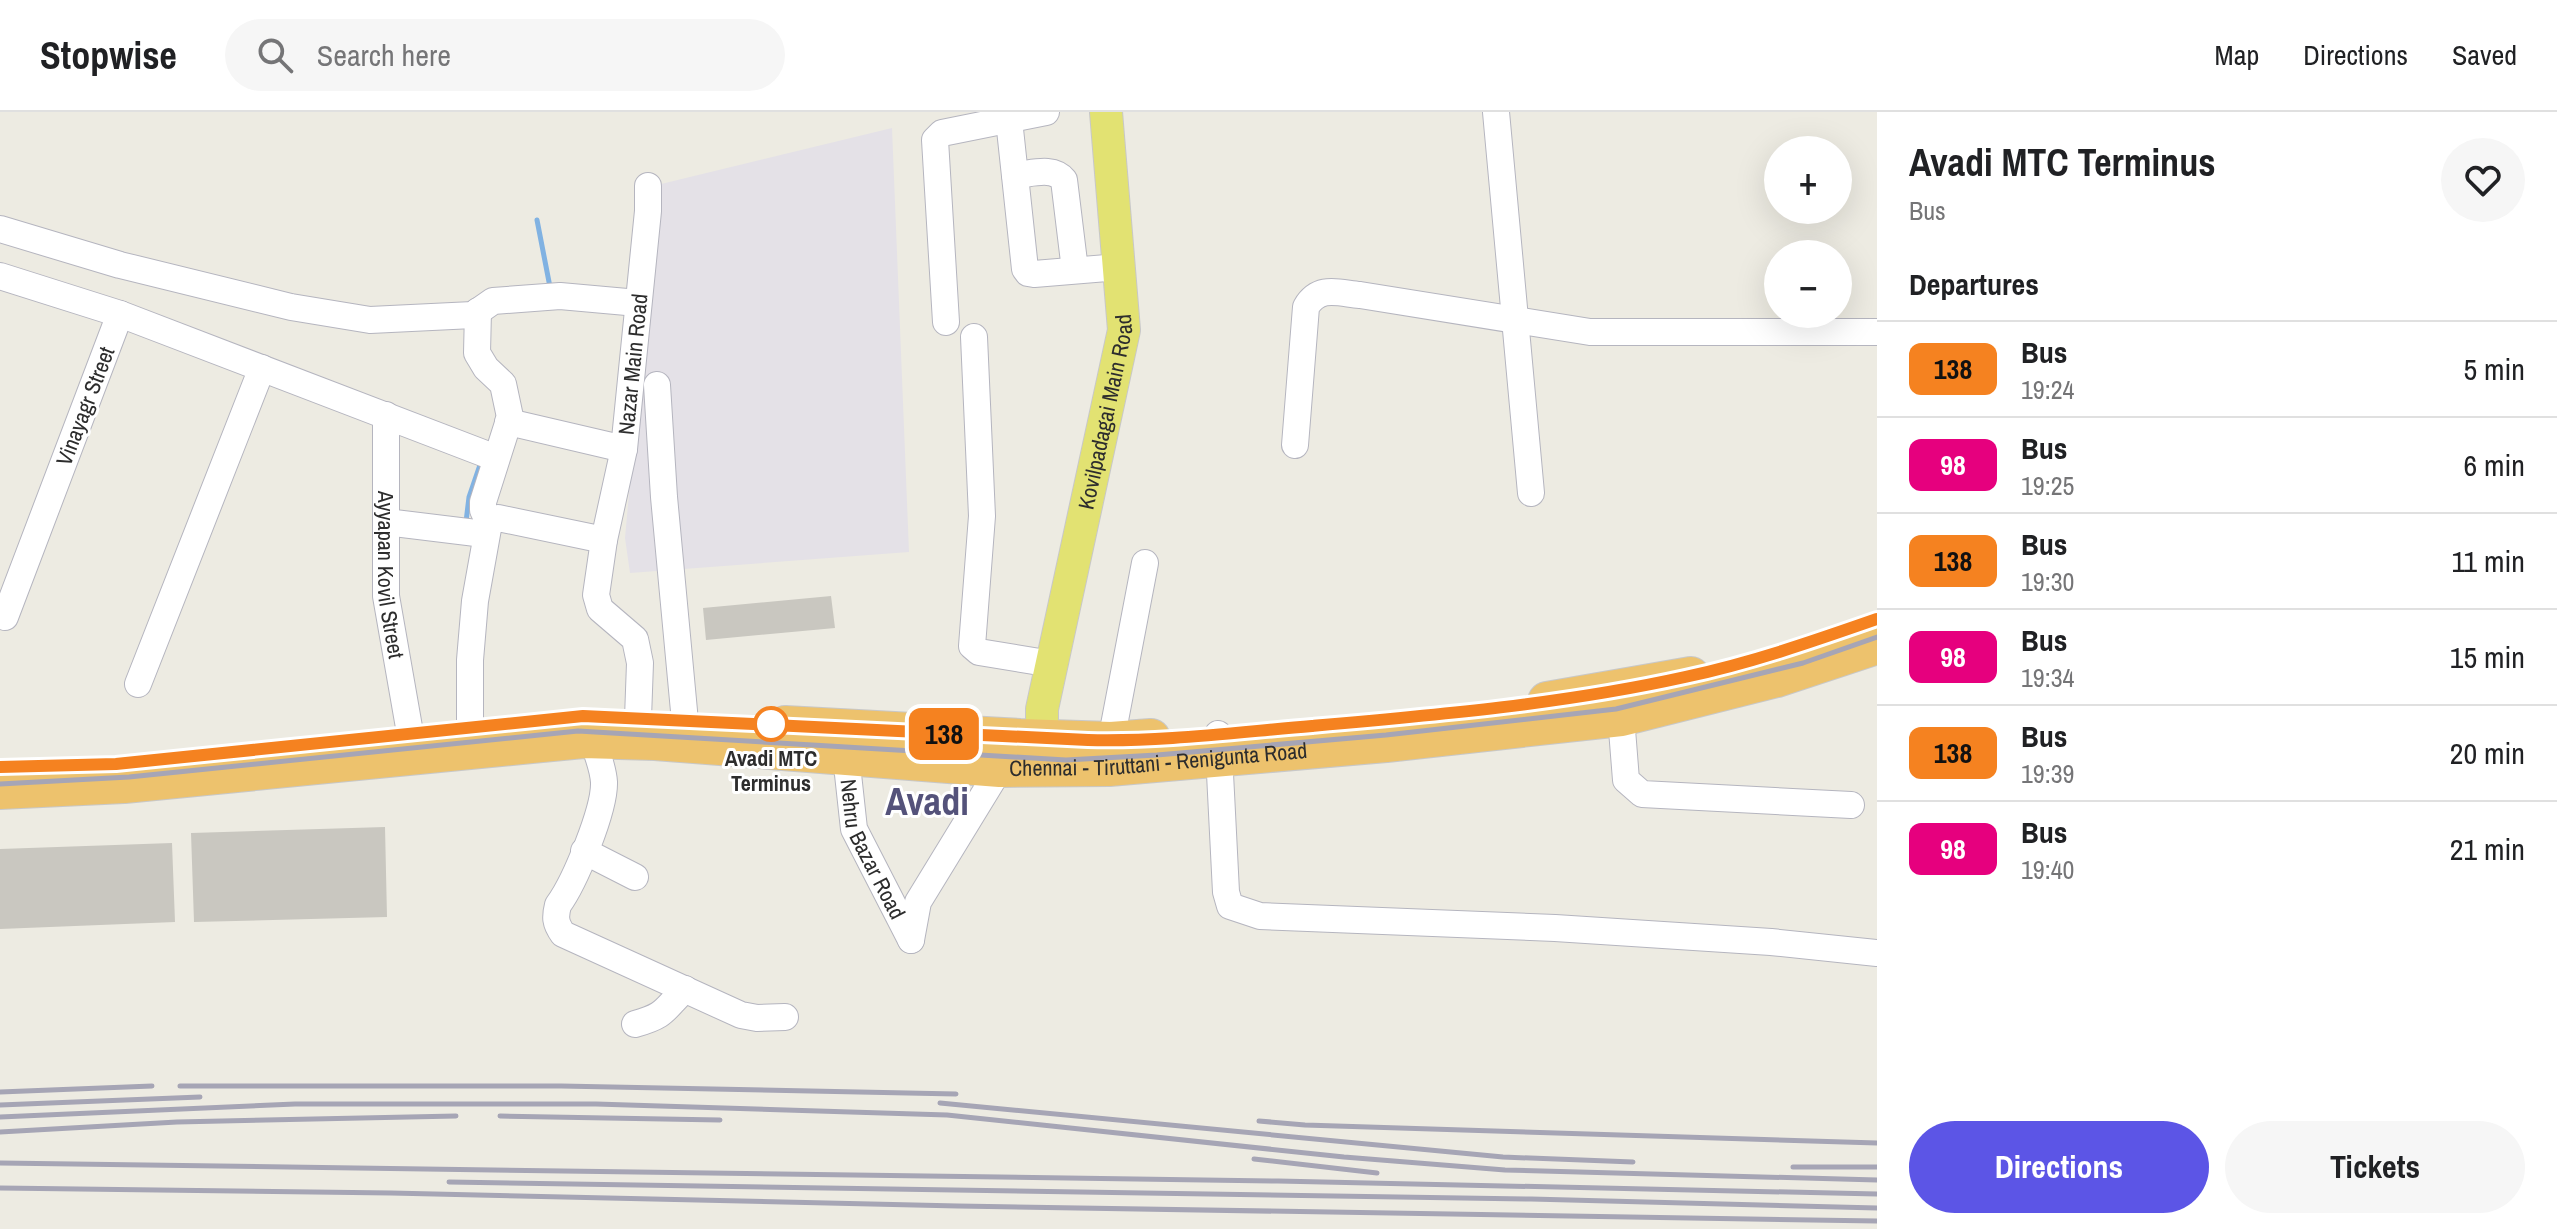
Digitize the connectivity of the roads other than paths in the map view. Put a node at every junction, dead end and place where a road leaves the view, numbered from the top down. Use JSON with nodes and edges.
{"nodes":[{"id":1,"x":1046,"y":112,"type":"edge"},
{"id":2,"x":1106,"y":112,"type":"edge"},
{"id":3,"x":1496,"y":112,"type":"edge"},
{"id":4,"x":1009,"y":120,"type":"junction"},
{"id":5,"x":1015,"y":175,"type":"junction"},
{"id":6,"x":648,"y":186,"type":"dead end"},
{"id":7,"x":0,"y":229,"type":"edge"},
{"id":8,"x":1119,"y":267,"type":"junction"},
{"id":9,"x":1075,"y":270,"type":"junction"},
{"id":10,"x":0,"y":276,"type":"edge"},
{"id":11,"x":638,"y":303,"type":"junction"},
{"id":12,"x":478,"y":311,"type":"junction"},
{"id":13,"x":120,"y":314,"type":"junction"},
{"id":14,"x":1515,"y":320,"type":"junction"},
{"id":15,"x":946,"y":322,"type":"dead end"},
{"id":16,"x":1877,"y":332,"type":"edge"},
{"id":17,"x":974,"y":337,"type":"dead end"},
{"id":18,"x":262,"y":368,"type":"junction"},
{"id":19,"x":657,"y":385,"type":"dead end"},
{"id":20,"x":386,"y":415,"type":"junction"},
{"id":21,"x":508,"y":422,"type":"junction"},
{"id":22,"x":1295,"y":445,"type":"dead end"},
{"id":23,"x":624,"y":449,"type":"junction"},
{"id":24,"x":485,"y":454,"type":"junction"},
{"id":25,"x":1531,"y":493,"type":"dead end"},
{"id":26,"x":493,"y":520,"type":"junction"},
{"id":27,"x":386,"y":522,"type":"junction"},
{"id":28,"x":604,"y":540,"type":"junction"},
{"id":29,"x":1145,"y":563,"type":"dead end"},
{"id":30,"x":5,"y":617,"type":"dead end"},
{"id":31,"x":1877,"y":619,"type":"edge"},
{"id":32,"x":1877,"y":645,"type":"edge"},
{"id":33,"x":1052,"y":664,"type":"junction"},
{"id":34,"x":138,"y":684,"type":"dead end"},
{"id":35,"x":1621,"y":717,"type":"junction"},
{"id":36,"x":638,"y":718,"type":"junction"},
{"id":37,"x":470,"y":727,"type":"junction"},
{"id":38,"x":686,"y":731,"type":"junction"},
{"id":39,"x":410,"y":733,"type":"junction"},
{"id":40,"x":592,"y":739,"type":"junction"},
{"id":41,"x":1042,"y":739,"type":"junction"},
{"id":42,"x":1219,"y":745,"type":"junction"},
{"id":43,"x":1110,"y":754,"type":"junction"},
{"id":44,"x":846,"y":756,"type":"junction"},
{"id":45,"x":0,"y":767,"type":"edge"},
{"id":46,"x":1000,"y":768,"type":"junction"},
{"id":47,"x":0,"y":790,"type":"edge"},
{"id":48,"x":1851,"y":805,"type":"dead end"},
{"id":49,"x":584,"y":851,"type":"junction"},
{"id":50,"x":635,"y":877,"type":"dead end"},
{"id":51,"x":1877,"y":953,"type":"edge"},
{"id":52,"x":685,"y":989,"type":"junction"},
{"id":53,"x":785,"y":1017,"type":"dead end"},
{"id":54,"x":635,"y":1024,"type":"dead end"}],
"edges":[{"from":1,"to":4,"type":"street"},
{"from":2,"to":8,"type":"main road","name":"Kovilpadagai Main Road"},
{"from":3,"to":14,"type":"street"},
{"from":4,"to":5,"type":"street"},
{"from":4,"to":15,"type":"street"},
{"from":5,"to":9,"type":"street"},
{"from":5,"to":9,"type":"street"},
{"from":6,"to":11,"type":"street","name":"Nazar Main Road"},
{"from":7,"to":12,"type":"street"},
{"from":8,"to":9,"type":"street"},
{"from":8,"to":33,"type":"main road","name":"Kovilpadagai Main Road"},
{"from":10,"to":13,"type":"street"},
{"from":11,"to":12,"type":"street"},
{"from":11,"to":23,"type":"street","name":"Nazar Main Road"},
{"from":12,"to":21,"type":"street"},
{"from":13,"to":18,"type":"street"},
{"from":13,"to":30,"type":"street","name":"Vinayagr Street"},
{"from":14,"to":16,"type":"street"},
{"from":14,"to":22,"type":"street"},
{"from":14,"to":25,"type":"street"},
{"from":17,"to":33,"type":"street"},
{"from":18,"to":20,"type":"street"},
{"from":18,"to":34,"type":"street"},
{"from":19,"to":38,"type":"street"},
{"from":20,"to":24,"type":"street"},
{"from":20,"to":27,"type":"street","name":"Ayyapan Kovil Street"},
{"from":21,"to":23,"type":"street"},
{"from":21,"to":24,"type":"street"},
{"from":23,"to":28,"type":"street","name":"Nazar Main Road"},
{"from":24,"to":26,"type":"street"},
{"from":26,"to":27,"type":"street"},
{"from":26,"to":28,"type":"street"},
{"from":26,"to":37,"type":"street"},
{"from":27,"to":39,"type":"street","name":"Ayyapan Kovil Street"},
{"from":28,"to":36,"type":"street","name":"Nazar Main Road"},
{"from":29,"to":43,"type":"street"},
{"from":31,"to":42,"type":"highway","name":"Chennai - Tiruttani - Renigunta Road"},
{"from":32,"to":35,"type":"highway","name":"Chennai - Tiruttani - Renigunta Road"},
{"from":33,"to":41,"type":"main road","name":"Kovilpadagai Main Road"},
{"from":35,"to":42,"type":"highway","name":"Chennai - Tiruttani - Renigunta Road"},
{"from":35,"to":48,"type":"street"},
{"from":36,"to":37,"type":"highway","name":"Chennai - Tiruttani - Renigunta Road"},
{"from":36,"to":38,"type":"highway","name":"Chennai - Tiruttani - Renigunta Road"},
{"from":37,"to":39,"type":"highway","name":"Chennai - Tiruttani - Renigunta Road"},
{"from":38,"to":40,"type":"highway","name":"Chennai - Tiruttani - Renigunta Road"},
{"from":38,"to":41,"type":"highway","name":"Chennai - Tiruttani - Renigunta Road"},
{"from":38,"to":44,"type":"highway","name":"Chennai - Tiruttani - Renigunta Road"},
{"from":39,"to":45,"type":"highway","name":"Chennai - Tiruttani - Renigunta Road"},
{"from":40,"to":47,"type":"highway","name":"Chennai - Tiruttani - Renigunta Road"},
{"from":40,"to":49,"type":"street"},
{"from":41,"to":43,"type":"highway","name":"Chennai - Tiruttani - Renigunta Road"},
{"from":41,"to":46,"type":"highway","name":"Chennai - Tiruttani - Renigunta Road"},
{"from":42,"to":43,"type":"highway","name":"Chennai - Tiruttani - Renigunta Road"},
{"from":42,"to":51,"type":"street"},
{"from":44,"to":46,"type":"highway","name":"Chennai - Tiruttani - Renigunta Road"},
{"from":44,"to":46,"type":"street","name":"Nehru Bazar Road"},
{"from":49,"to":50,"type":"street"},
{"from":49,"to":52,"type":"street"},
{"from":52,"to":53,"type":"street"},
{"from":52,"to":54,"type":"street"}]}
